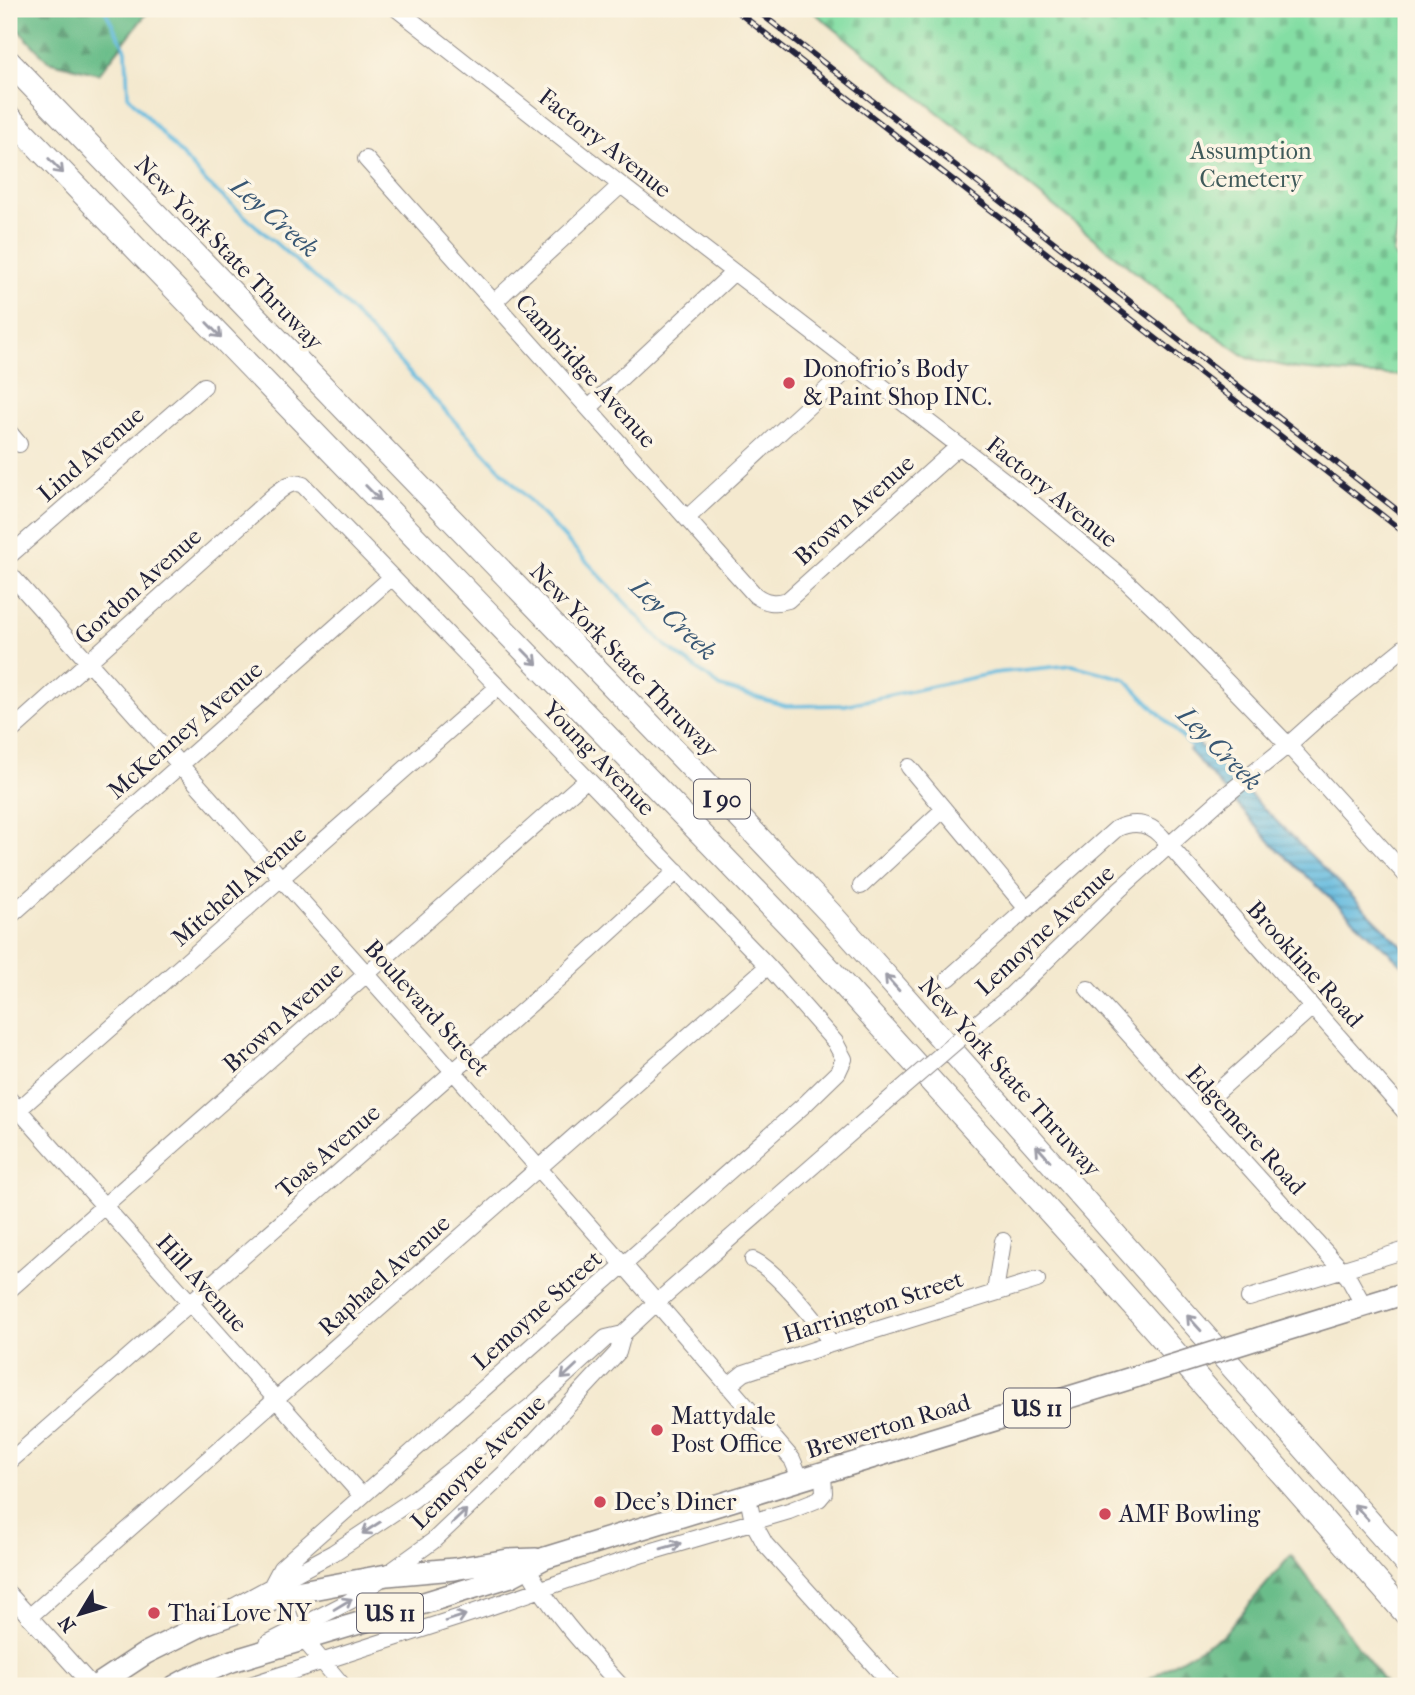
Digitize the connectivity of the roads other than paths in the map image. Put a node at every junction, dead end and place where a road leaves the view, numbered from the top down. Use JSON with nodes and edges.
{"nodes":[{"id":1,"x":397,"y":9,"type":"edge"},
{"id":2,"x":9,"y":62,"type":"edge"},
{"id":3,"x":9,"y":117,"type":"edge"},
{"id":4,"x":366,"y":159,"type":"dead end"},
{"id":5,"x":621,"y":185,"type":"junction"},
{"id":6,"x":734,"y":272,"type":"junction"},
{"id":7,"x":494,"y":302,"type":"junction"},
{"id":8,"x":853,"y":365,"type":"junction"},
{"id":9,"x":204,"y":386,"type":"dead end"},
{"id":10,"x":589,"y":408,"type":"junction"},
{"id":11,"x":959,"y":446,"type":"junction"},
{"id":12,"x":303,"y":485,"type":"joint"},
{"id":13,"x":687,"y":518,"type":"junction"},
{"id":14,"x":9,"y":556,"type":"edge"},
{"id":15,"x":9,"y":573,"type":"edge"},
{"id":16,"x":392,"y":578,"type":"junction"},
{"id":17,"x":777,"y":604,"type":"joint"},
{"id":18,"x":1406,"y":646,"type":"edge"},
{"id":19,"x":88,"y":661,"type":"junction"},
{"id":20,"x":498,"y":687,"type":"junction"},
{"id":21,"x":9,"y":733,"type":"edge"},
{"id":22,"x":1288,"y":745,"type":"junction"},
{"id":23,"x":181,"y":765,"type":"junction"},
{"id":24,"x":909,"y":767,"type":"dead end"},
{"id":25,"x":587,"y":779,"type":"junction"},
{"id":26,"x":944,"y":809,"type":"junction"},
{"id":27,"x":1169,"y":846,"type":"junction"},
{"id":28,"x":677,"y":871,"type":"junction"},
{"id":29,"x":1406,"y":875,"type":"edge"},
{"id":30,"x":282,"y":878,"type":"junction"},
{"id":31,"x":861,"y":886,"type":"dead end"},
{"id":32,"x":1027,"y":909,"type":"junction"},
{"id":33,"x":9,"y":917,"type":"edge"},
{"id":34,"x":768,"y":967,"type":"junction"},
{"id":35,"x":367,"y":973,"type":"junction"},
{"id":36,"x":949,"y":978,"type":"dead end"},
{"id":37,"x":1088,"y":989,"type":"dead end"},
{"id":38,"x":1312,"y":1007,"type":"junction"},
{"id":39,"x":453,"y":1071,"type":"junction"},
{"id":40,"x":838,"y":1072,"type":"joint"},
{"id":41,"x":12,"y":1109,"type":"edge"},
{"id":42,"x":1197,"y":1110,"type":"junction"},
{"id":43,"x":1406,"y":1113,"type":"edge"},
{"id":44,"x":539,"y":1168,"type":"junction"},
{"id":45,"x":104,"y":1207,"type":"junction"},
{"id":46,"x":1003,"y":1241,"type":"dead end"},
{"id":47,"x":1406,"y":1250,"type":"edge"},
{"id":48,"x":752,"y":1260,"type":"dead end"},
{"id":49,"x":623,"y":1264,"type":"junction"},
{"id":50,"x":1342,"y":1270,"type":"junction"},
{"id":51,"x":1037,"y":1280,"type":"dead end"},
{"id":52,"x":9,"y":1290,"type":"edge"},
{"id":53,"x":995,"y":1292,"type":"junction"},
{"id":54,"x":1406,"y":1293,"type":"edge"},
{"id":55,"x":1249,"y":1298,"type":"dead end"},
{"id":56,"x":190,"y":1303,"type":"junction"},
{"id":57,"x":656,"y":1303,"type":"junction"},
{"id":58,"x":1364,"y":1306,"type":"junction"},
{"id":59,"x":623,"y":1334,"type":"junction"},
{"id":60,"x":831,"y":1343,"type":"junction"},
{"id":61,"x":728,"y":1386,"type":"junction"},
{"id":62,"x":276,"y":1401,"type":"junction"},
{"id":63,"x":9,"y":1462,"type":"edge"},
{"id":64,"x":823,"y":1474,"type":"junction"},
{"id":65,"x":801,"y":1480,"type":"junction"},
{"id":66,"x":362,"y":1496,"type":"junction"},
{"id":67,"x":748,"y":1497,"type":"junction"},
{"id":68,"x":753,"y":1522,"type":"junction"},
{"id":69,"x":536,"y":1563,"type":"junction"},
{"id":70,"x":1406,"y":1563,"type":"edge"},
{"id":71,"x":387,"y":1575,"type":"junction"},
{"id":72,"x":277,"y":1590,"type":"junction"},
{"id":73,"x":539,"y":1590,"type":"junction"},
{"id":74,"x":9,"y":1594,"type":"edge"},
{"id":75,"x":1406,"y":1614,"type":"edge"},
{"id":76,"x":29,"y":1617,"type":"junction"},
{"id":77,"x":299,"y":1634,"type":"junction"},
{"id":78,"x":321,"y":1661,"type":"junction"},
{"id":79,"x":94,"y":1686,"type":"edge"},
{"id":80,"x":175,"y":1686,"type":"edge"},
{"id":81,"x":247,"y":1686,"type":"edge"},
{"id":82,"x":343,"y":1686,"type":"edge"},
{"id":83,"x":621,"y":1686,"type":"edge"},
{"id":84,"x":893,"y":1686,"type":"edge"}],
"edges":[{"from":1,"to":5,"type":"street","name":"Factory Avenue"},
{"from":70,"to":2,"type":"highway","name":"New York State Thruway","number":"I 90","one_way":true},
{"from":3,"to":75,"type":"highway","number":"I 90","one_way":true},
{"from":4,"to":7,"type":"street","name":"Cambridge Avenue"},
{"from":5,"to":6,"type":"street","name":"Factory Avenue"},
{"from":5,"to":7,"type":"street"},
{"from":6,"to":8,"type":"street","name":"Factory Avenue"},
{"from":6,"to":10,"type":"street"},
{"from":7,"to":10,"type":"street","name":"Cambridge Avenue"},
{"from":8,"to":11,"type":"street","name":"Factory Avenue"},
{"from":8,"to":13,"type":"street"},
{"from":9,"to":14,"type":"street","name":"Lind Avenue"},
{"from":10,"to":13,"type":"street","name":"Cambridge Avenue"},
{"from":11,"to":17,"type":"street","name":"Brown Avenue"},
{"from":11,"to":22,"type":"street","name":"Factory Avenue"},
{"from":12,"to":16,"type":"street","name":"Young Avenue"},
{"from":12,"to":19,"type":"street","name":"Gordon Avenue"},
{"from":13,"to":17,"type":"street","name":"Cambridge Avenue"},
{"from":15,"to":19,"type":"street","name":"Boulevard Street"},
{"from":16,"to":20,"type":"street","name":"Young Avenue"},
{"from":16,"to":23,"type":"street","name":"McKenney Avenue"},
{"from":18,"to":22,"type":"street","name":"Lemoyne Avenue"},
{"from":19,"to":21,"type":"street","name":"Gordon Avenue"},
{"from":19,"to":23,"type":"street","name":"Boulevard Street"},
{"from":20,"to":25,"type":"street","name":"Young Avenue"},
{"from":20,"to":30,"type":"street","name":"Mitchell Avenue"},
{"from":22,"to":27,"type":"street","name":"Lemoyne Avenue"},
{"from":22,"to":29,"type":"street","name":"Factory Avenue"},
{"from":23,"to":30,"type":"street","name":"Boulevard Street"},
{"from":23,"to":33,"type":"street","name":"McKenney Avenue"},
{"from":24,"to":26,"type":"street"},
{"from":25,"to":28,"type":"street","name":"Young Avenue"},
{"from":25,"to":35,"type":"street","name":"Brown Avenue"},
{"from":26,"to":31,"type":"street"},
{"from":26,"to":32,"type":"street"},
{"from":27,"to":32,"type":"street"},
{"from":27,"to":38,"type":"street","name":"Brookline Road"},
{"from":27,"to":57,"type":"street","name":"Lemoyne Avenue","bridge":true},
{"from":28,"to":34,"type":"street","name":"Young Avenue"},
{"from":28,"to":39,"type":"street","name":"Toas Avenue"},
{"from":30,"to":35,"type":"street","name":"Boulevard Street"},
{"from":30,"to":41,"type":"street","name":"Mitchell Avenue"},
{"from":32,"to":36,"type":"street"},
{"from":34,"to":40,"type":"street","name":"Young Avenue"},
{"from":34,"to":44,"type":"street","name":"Raphael Avenue"},
{"from":35,"to":39,"type":"street","name":"Boulevard Street"},
{"from":35,"to":45,"type":"street","name":"Brown Avenue"},
{"from":37,"to":42,"type":"street","name":"Edgemere Road"},
{"from":38,"to":42,"type":"street"},
{"from":38,"to":43,"type":"street","name":"Brookline Road"},
{"from":39,"to":44,"type":"street","name":"Boulevard Street"},
{"from":39,"to":56,"type":"street","name":"Toas Avenue"},
{"from":40,"to":49,"type":"street","name":"Lemoyne Street"},
{"from":41,"to":45,"type":"street","name":"Hill Avenue"},
{"from":42,"to":50,"type":"street","name":"Edgemere Road"},
{"from":44,"to":49,"type":"street","name":"Boulevard Street"},
{"from":44,"to":62,"type":"street","name":"Raphael Avenue"},
{"from":45,"to":52,"type":"street","name":"Brown Avenue"},
{"from":45,"to":56,"type":"street","name":"Hill Avenue"},
{"from":46,"to":53,"type":"street"},
{"from":47,"to":50,"type":"street"},
{"from":48,"to":60,"type":"street"},
{"from":49,"to":57,"type":"street","name":"Boulevard Street"},
{"from":49,"to":66,"type":"street","name":"Lemoyne Street"},
{"from":50,"to":55,"type":"street"},
{"from":50,"to":58,"type":"street","name":"Edgemere Road"},
{"from":51,"to":53,"type":"street","name":"Harrington Street"},
{"from":53,"to":60,"type":"street","name":"Harrington Street"},
{"from":54,"to":58,"type":"main road","name":"Brewerton Road","number":"US 11"},
{"from":56,"to":62,"type":"street","name":"Hill Avenue"},
{"from":56,"to":63,"type":"street","name":"Toas Avenue"},
{"from":57,"to":59,"type":"street","name":"Lemoyne Avenue"},
{"from":57,"to":61,"type":"street","name":"Boulevard Street"},
{"from":58,"to":64,"type":"main road","name":"Brewerton Road","number":"US 11","bridge":true},
{"from":71,"to":59,"type":"street","name":"Lemoyne Avenue","one_way":true},
{"from":59,"to":72,"type":"street","name":"Lemoyne Avenue","one_way":true},
{"from":60,"to":61,"type":"street","name":"Harrington Street"},
{"from":61,"to":65,"type":"street","name":"Boulevard Street"},
{"from":62,"to":66,"type":"street","name":"Hill Avenue"},
{"from":62,"to":76,"type":"street","name":"Raphael Avenue"},
{"from":64,"to":65,"type":"main road","name":"Brewerton Road","number":"US 11"},
{"from":64,"to":68,"type":"street"},
{"from":65,"to":67,"type":"main road","name":"Brewerton Road","number":"US 11"},
{"from":66,"to":72,"type":"street","name":"Lemoyne Street"},
{"from":67,"to":68,"type":"street"},
{"from":67,"to":69,"type":"main road","name":"Brewerton Road","number":"US 11"},
{"from":73,"to":68,"type":"street","one_way":true},
{"from":68,"to":84,"type":"street"},
{"from":69,"to":71,"type":"main road","name":"Brewerton Road","number":"US 11"},
{"from":69,"to":73,"type":"street"},
{"from":69,"to":77,"type":"main road","name":"Brewerton Road","number":"US 11"},
{"from":71,"to":72,"type":"main road","name":"Brewerton Road","number":"US 11"},
{"from":77,"to":71,"type":"street","name":"Lemoyne Avenue","one_way":true},
{"from":72,"to":77,"type":"street"},
{"from":72,"to":79,"type":"main road","name":"Brewerton Road","number":"US 11"},
{"from":78,"to":73,"type":"street","one_way":true},
{"from":73,"to":83,"type":"street"},
{"from":74,"to":76,"type":"street"},
{"from":76,"to":79,"type":"street"},
{"from":77,"to":78,"type":"street"},
{"from":77,"to":80,"type":"main road","name":"Brewerton Road","number":"US 11"},
{"from":78,"to":81,"type":"street"},
{"from":78,"to":82,"type":"street"}]}
